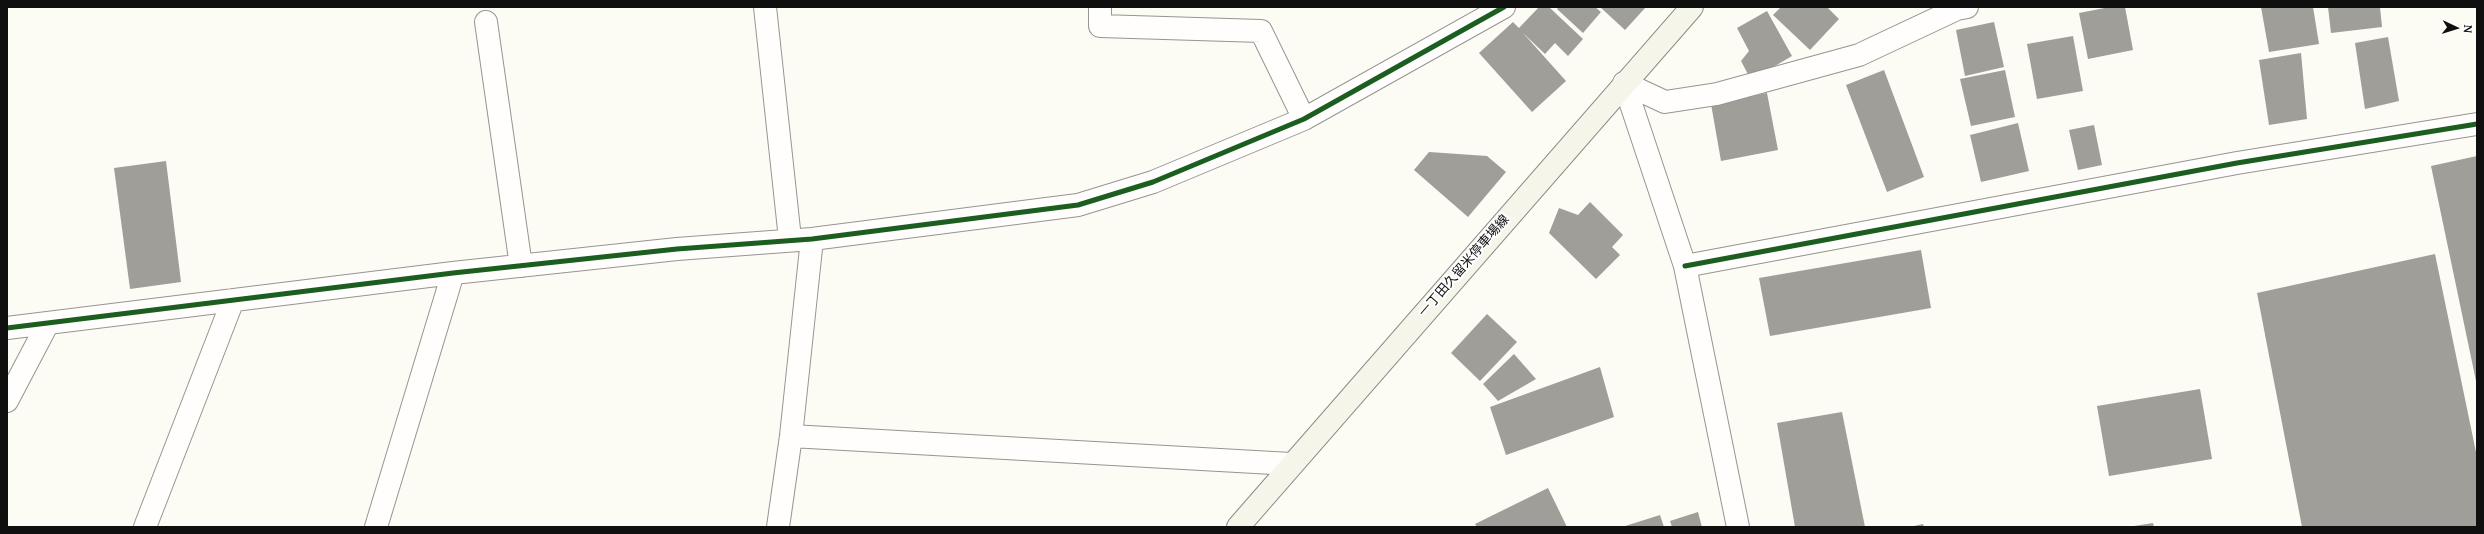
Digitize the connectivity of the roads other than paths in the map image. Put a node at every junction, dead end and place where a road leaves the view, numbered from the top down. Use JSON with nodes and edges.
{"nodes":[{"id":1,"x":765,"y":7,"type":"edge"},
{"id":2,"x":1100,"y":7,"type":"edge"},
{"id":3,"x":1504,"y":7,"type":"edge"},
{"id":4,"x":1692,"y":7,"type":"edge"},
{"id":5,"x":1967,"y":7,"type":"edge"},
{"id":6,"x":486,"y":22,"type":"dead end"},
{"id":7,"x":1624,"y":83,"type":"junction"},
{"id":8,"x":1304,"y":119,"type":"junction"},
{"id":9,"x":2477,"y":124,"type":"edge"},
{"id":10,"x":812,"y":238,"type":"junction"},
{"id":11,"x":790,"y":239,"type":"junction"},
{"id":12,"x":522,"y":266,"type":"junction"},
{"id":13,"x":1685,"y":266,"type":"junction"},
{"id":14,"x":454,"y":273,"type":"junction"},
{"id":15,"x":233,"y":300,"type":"junction"},
{"id":16,"x":48,"y":323,"type":"junction"},
{"id":17,"x":7,"y":328,"type":"edge"},
{"id":18,"x":7,"y":401,"type":"edge"},
{"id":19,"x":791,"y":436,"type":"junction"},
{"id":20,"x":1291,"y":464,"type":"junction"},
{"id":21,"x":145,"y":527,"type":"edge"},
{"id":22,"x":376,"y":527,"type":"edge"},
{"id":23,"x":778,"y":527,"type":"edge"},
{"id":24,"x":1238,"y":527,"type":"edge"},
{"id":25,"x":1738,"y":527,"type":"edge"}],
"edges":[{"from":1,"to":11,"type":"street"},
{"from":2,"to":8,"type":"street"},
{"from":3,"to":8,"type":"street"},
{"from":4,"to":7,"type":"main road","name":"一丁田久留米停車場線"},
{"from":5,"to":7,"type":"street"},
{"from":6,"to":12,"type":"street"},
{"from":7,"to":13,"type":"street"},
{"from":7,"to":20,"type":"main road","name":"一丁田久留米停車場線"},
{"from":8,"to":10,"type":"street"},
{"from":9,"to":13,"type":"street"},
{"from":10,"to":11,"type":"street"},
{"from":10,"to":19,"type":"street"},
{"from":11,"to":12,"type":"street"},
{"from":12,"to":14,"type":"street"},
{"from":13,"to":25,"type":"street"},
{"from":14,"to":15,"type":"street"},
{"from":14,"to":22,"type":"street"},
{"from":15,"to":16,"type":"street"},
{"from":15,"to":21,"type":"street"},
{"from":16,"to":17,"type":"street"},
{"from":16,"to":18,"type":"street"},
{"from":19,"to":20,"type":"street"},
{"from":19,"to":23,"type":"street"},
{"from":20,"to":24,"type":"main road","name":"一丁田久留米停車場線"}]}
